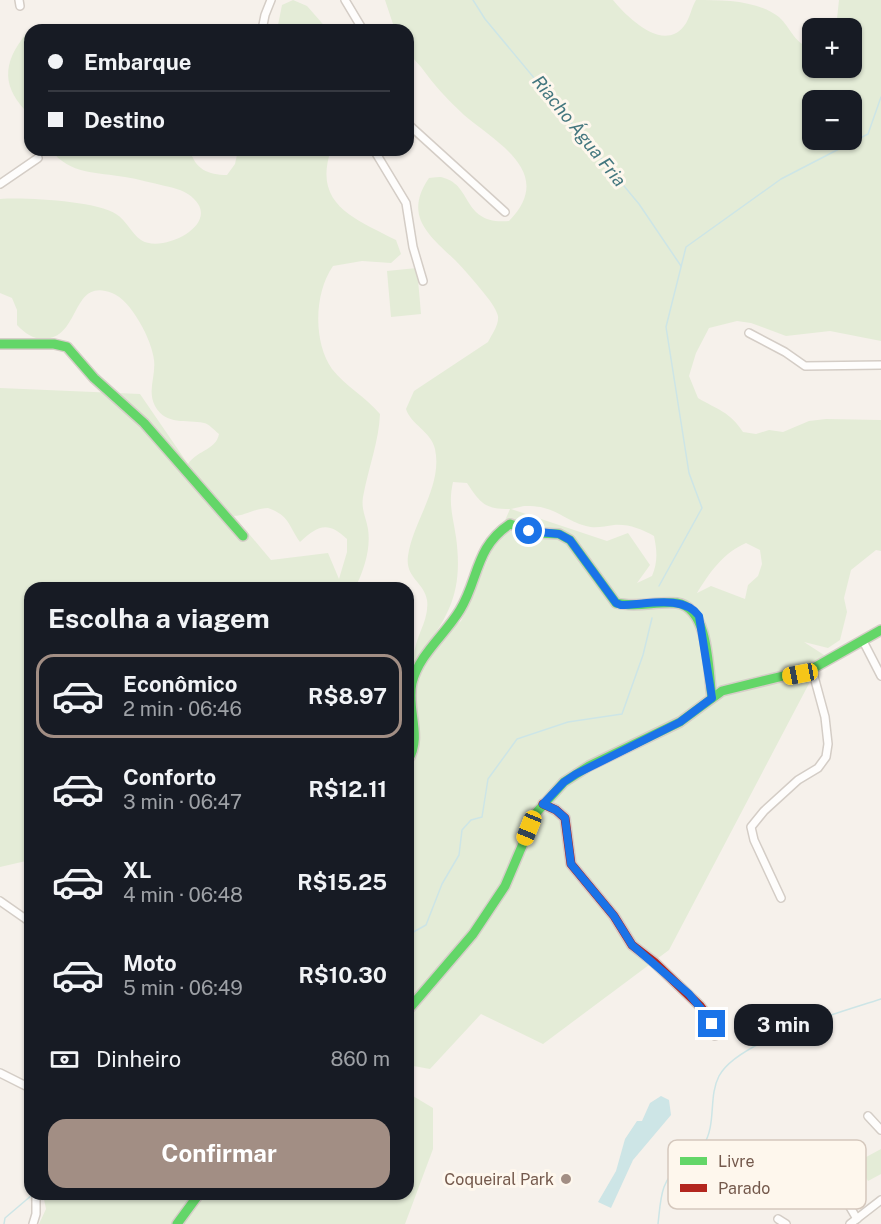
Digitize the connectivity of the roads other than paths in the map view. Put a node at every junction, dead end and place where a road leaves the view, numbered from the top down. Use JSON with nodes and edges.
{"nodes":[{"id":1,"x":271,"y":0,"type":"edge"},
{"id":2,"x":345,"y":0,"type":"edge"},
{"id":3,"x":263,"y":24,"type":"edge"},
{"id":4,"x":359,"y":24,"type":"edge"},
{"id":5,"x":414,"y":129,"type":"edge"},
{"id":6,"x":378,"y":156,"type":"edge"},
{"id":7,"x":38,"y":158,"type":"dead end"},
{"id":8,"x":0,"y":184,"type":"edge"},
{"id":9,"x":505,"y":212,"type":"dead end"},
{"id":10,"x":423,"y":281,"type":"dead end"},
{"id":11,"x":749,"y":333,"type":"dead end"},
{"id":12,"x":0,"y":344,"type":"edge"},
{"id":13,"x":881,"y":364,"type":"edge"},
{"id":14,"x":243,"y":536,"type":"dead end"},
{"id":15,"x":881,"y":630,"type":"edge"},
{"id":16,"x":863,"y":641,"type":"junction"},
{"id":17,"x":812,"y":669,"type":"junction"},
{"id":18,"x":881,"y":676,"type":"edge"},
{"id":19,"x":414,"y":678,"type":"edge"},
{"id":20,"x":712,"y":698,"type":"junction"},
{"id":21,"x":543,"y":804,"type":"junction"},
{"id":22,"x":781,"y":898,"type":"dead end"},
{"id":23,"x":0,"y":901,"type":"edge"},
{"id":24,"x":24,"y":918,"type":"edge"},
{"id":25,"x":414,"y":1003,"type":"edge"},
{"id":26,"x":714,"y":1035,"type":"dead end"},
{"id":27,"x":0,"y":1073,"type":"edge"},
{"id":28,"x":24,"y":1085,"type":"edge"},
{"id":29,"x":868,"y":1116,"type":"dead end"},
{"id":30,"x":881,"y":1130,"type":"edge"},
{"id":31,"x":36,"y":1200,"type":"edge"},
{"id":32,"x":195,"y":1200,"type":"edge"},
{"id":33,"x":881,"y":1200,"type":"edge"},
{"id":34,"x":851,"y":1209,"type":"edge"},
{"id":35,"x":778,"y":1219,"type":"dead end"},
{"id":36,"x":857,"y":1219,"type":"junction"},
{"id":37,"x":33,"y":1224,"type":"edge"},
{"id":38,"x":177,"y":1224,"type":"edge"},
{"id":39,"x":786,"y":1224,"type":"edge"},
{"id":40,"x":850,"y":1224,"type":"edge"}],
"edges":[{"from":1,"to":3,"type":"street"},
{"from":2,"to":4,"type":"street"},
{"from":5,"to":9,"type":"street"},
{"from":6,"to":10,"type":"street"},
{"from":7,"to":8,"type":"street"},
{"from":11,"to":13,"type":"street"},
{"from":12,"to":14,"type":"street"},
{"from":15,"to":16,"type":"street"},
{"from":16,"to":17,"type":"street"},
{"from":16,"to":18,"type":"street"},
{"from":17,"to":20,"type":"street"},
{"from":17,"to":22,"type":"street"},
{"from":19,"to":20,"type":"street"},
{"from":20,"to":21,"type":"street"},
{"from":21,"to":25,"type":"street"},
{"from":21,"to":26,"type":"street"},
{"from":23,"to":24,"type":"street"},
{"from":27,"to":28,"type":"street"},
{"from":29,"to":30,"type":"street"},
{"from":31,"to":37,"type":"street"},
{"from":32,"to":38,"type":"street"},
{"from":33,"to":36,"type":"street"},
{"from":34,"to":36,"type":"street"},
{"from":35,"to":39,"type":"street"},
{"from":36,"to":40,"type":"street"}]}
